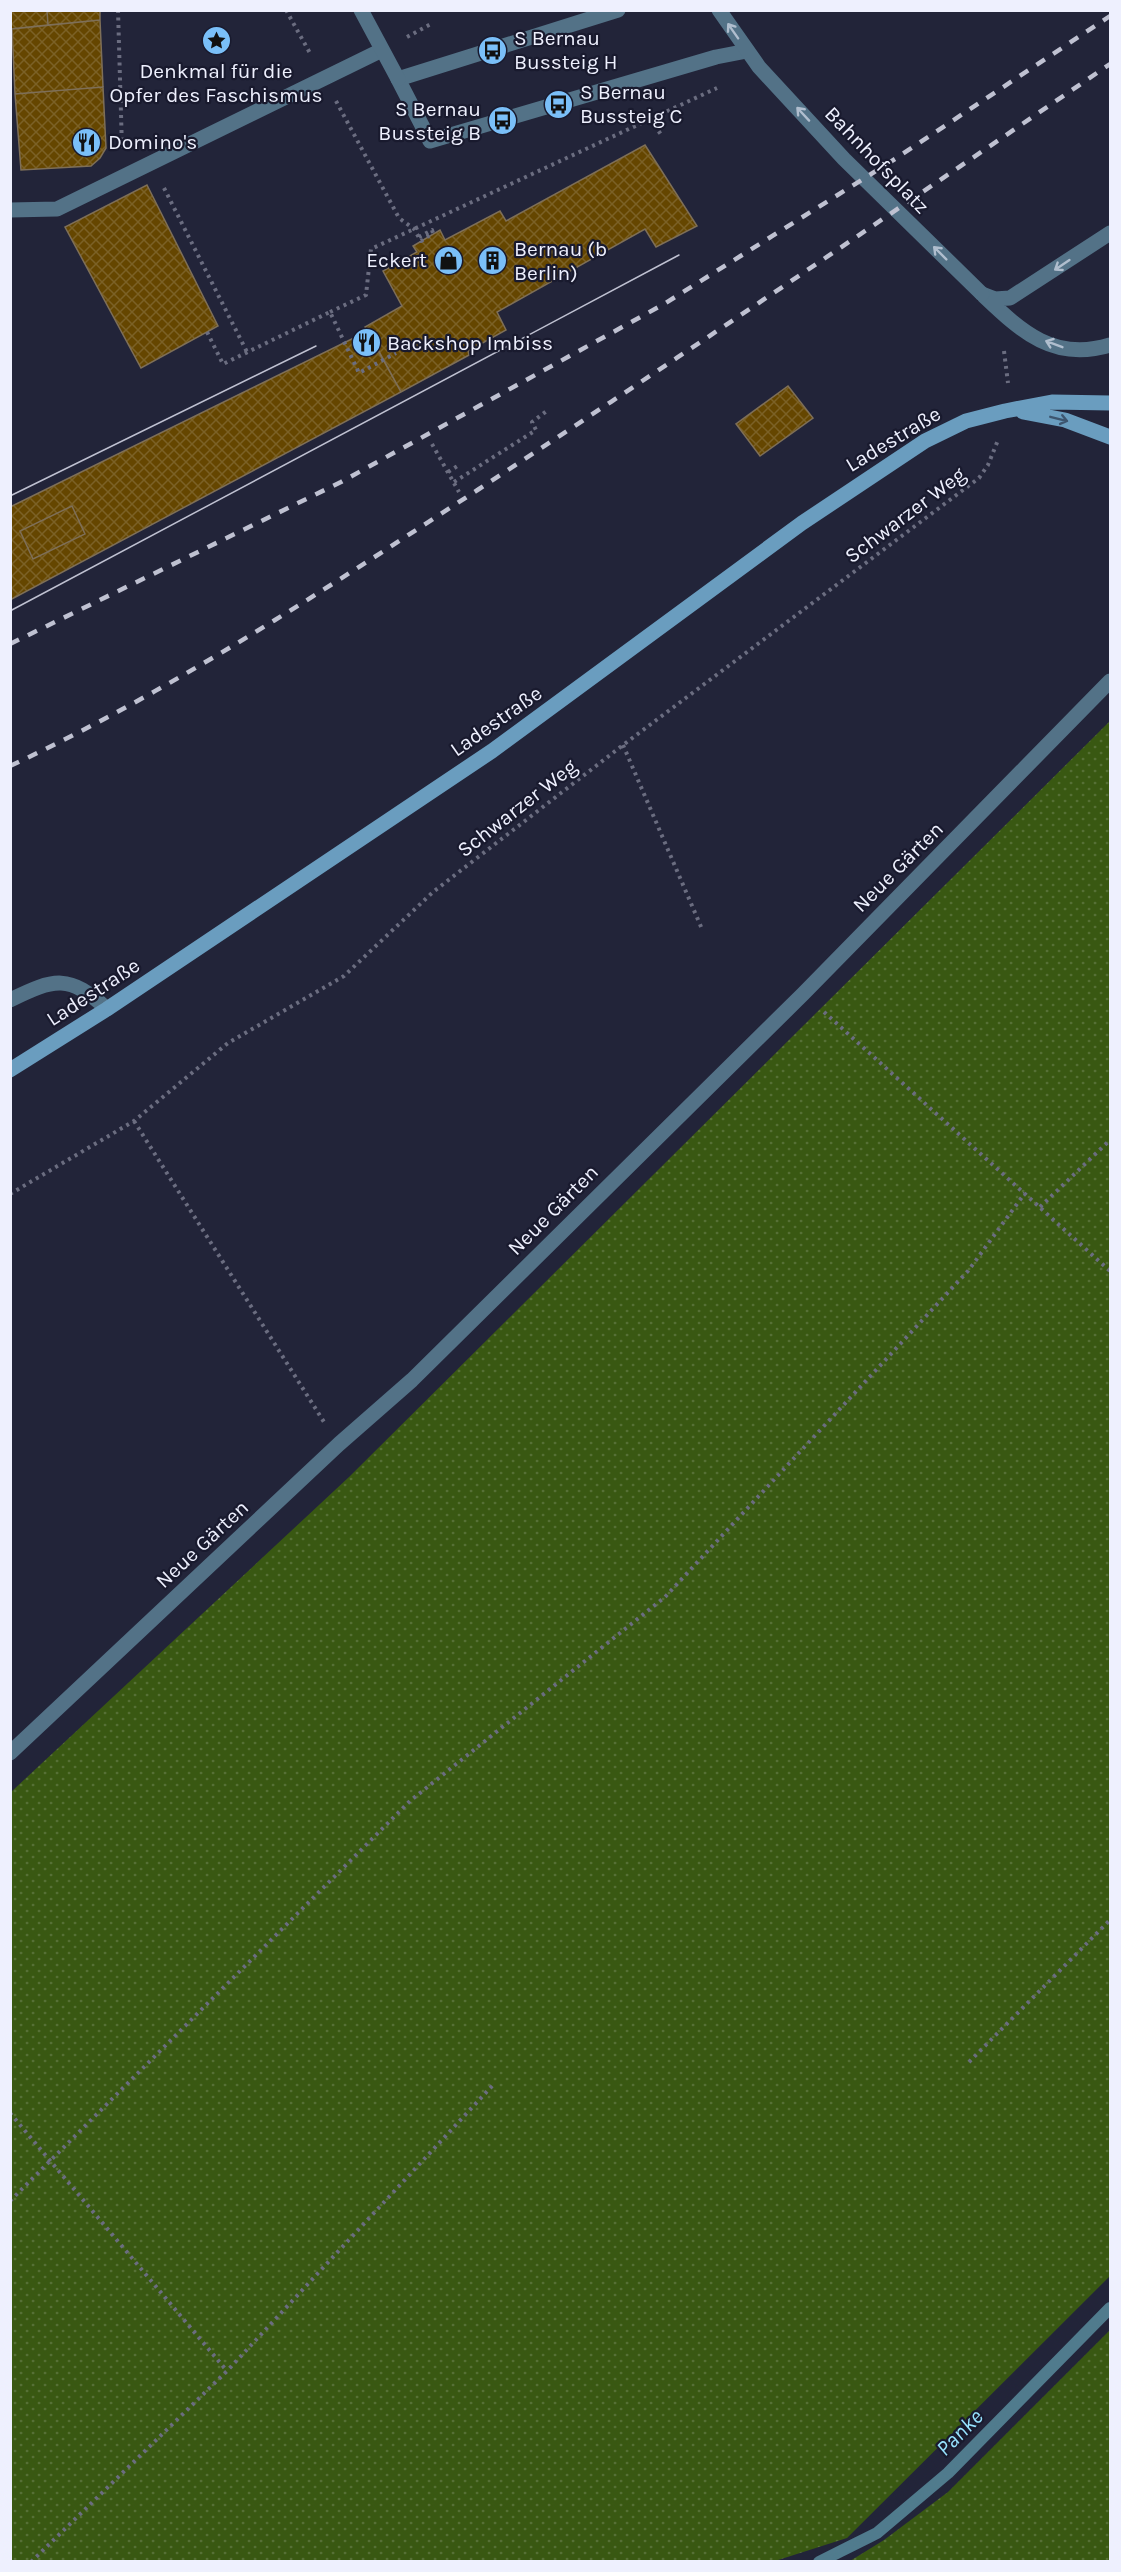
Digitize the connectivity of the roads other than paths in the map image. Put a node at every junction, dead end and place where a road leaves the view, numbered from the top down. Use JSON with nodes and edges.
{"nodes":[{"id":1,"x":361,"y":10,"type":"edge"},
{"id":2,"x":618,"y":10,"type":"edge"},
{"id":3,"x":719,"y":10,"type":"edge"},
{"id":4,"x":382,"y":50,"type":"junction"},
{"id":5,"x":747,"y":51,"type":"junction"},
{"id":6,"x":398,"y":79,"type":"junction"},
{"id":7,"x":10,"y":210,"type":"edge"},
{"id":8,"x":1110,"y":233,"type":"edge"},
{"id":9,"x":981,"y":294,"type":"junction"},
{"id":10,"x":1110,"y":345,"type":"edge"},
{"id":11,"x":1110,"y":403,"type":"edge"},
{"id":12,"x":1005,"y":411,"type":"junction"},
{"id":13,"x":1110,"y":437,"type":"edge"},
{"id":14,"x":1110,"y":681,"type":"edge"},
{"id":15,"x":10,"y":1000,"type":"edge"},
{"id":16,"x":107,"y":1009,"type":"junction"},
{"id":17,"x":10,"y":1070,"type":"edge"},
{"id":18,"x":10,"y":1753,"type":"edge"}],
"edges":[{"from":1,"to":4,"type":"street"},
{"from":2,"to":6,"type":"street"},
{"from":5,"to":3,"type":"street","name":"Bahnhofsplatz","one_way":true},
{"from":4,"to":6,"type":"street"},
{"from":4,"to":7,"type":"street"},
{"from":5,"to":6,"type":"street"},
{"from":9,"to":5,"type":"street","name":"Bahnhofsplatz","one_way":true},
{"from":8,"to":9,"type":"street","one_way":true},
{"from":10,"to":9,"type":"street","name":"Bahnhofsplatz","one_way":true},
{"from":11,"to":12,"type":"street","name":"Ladestraße"},
{"from":12,"to":13,"type":"street","name":"Ladestraße","one_way":true},
{"from":12,"to":16,"type":"street","name":"Ladestraße"},
{"from":14,"to":18,"type":"street","name":"Neue Gärten"},
{"from":15,"to":16,"type":"street"},
{"from":16,"to":17,"type":"street","name":"Ladestraße"}]}
